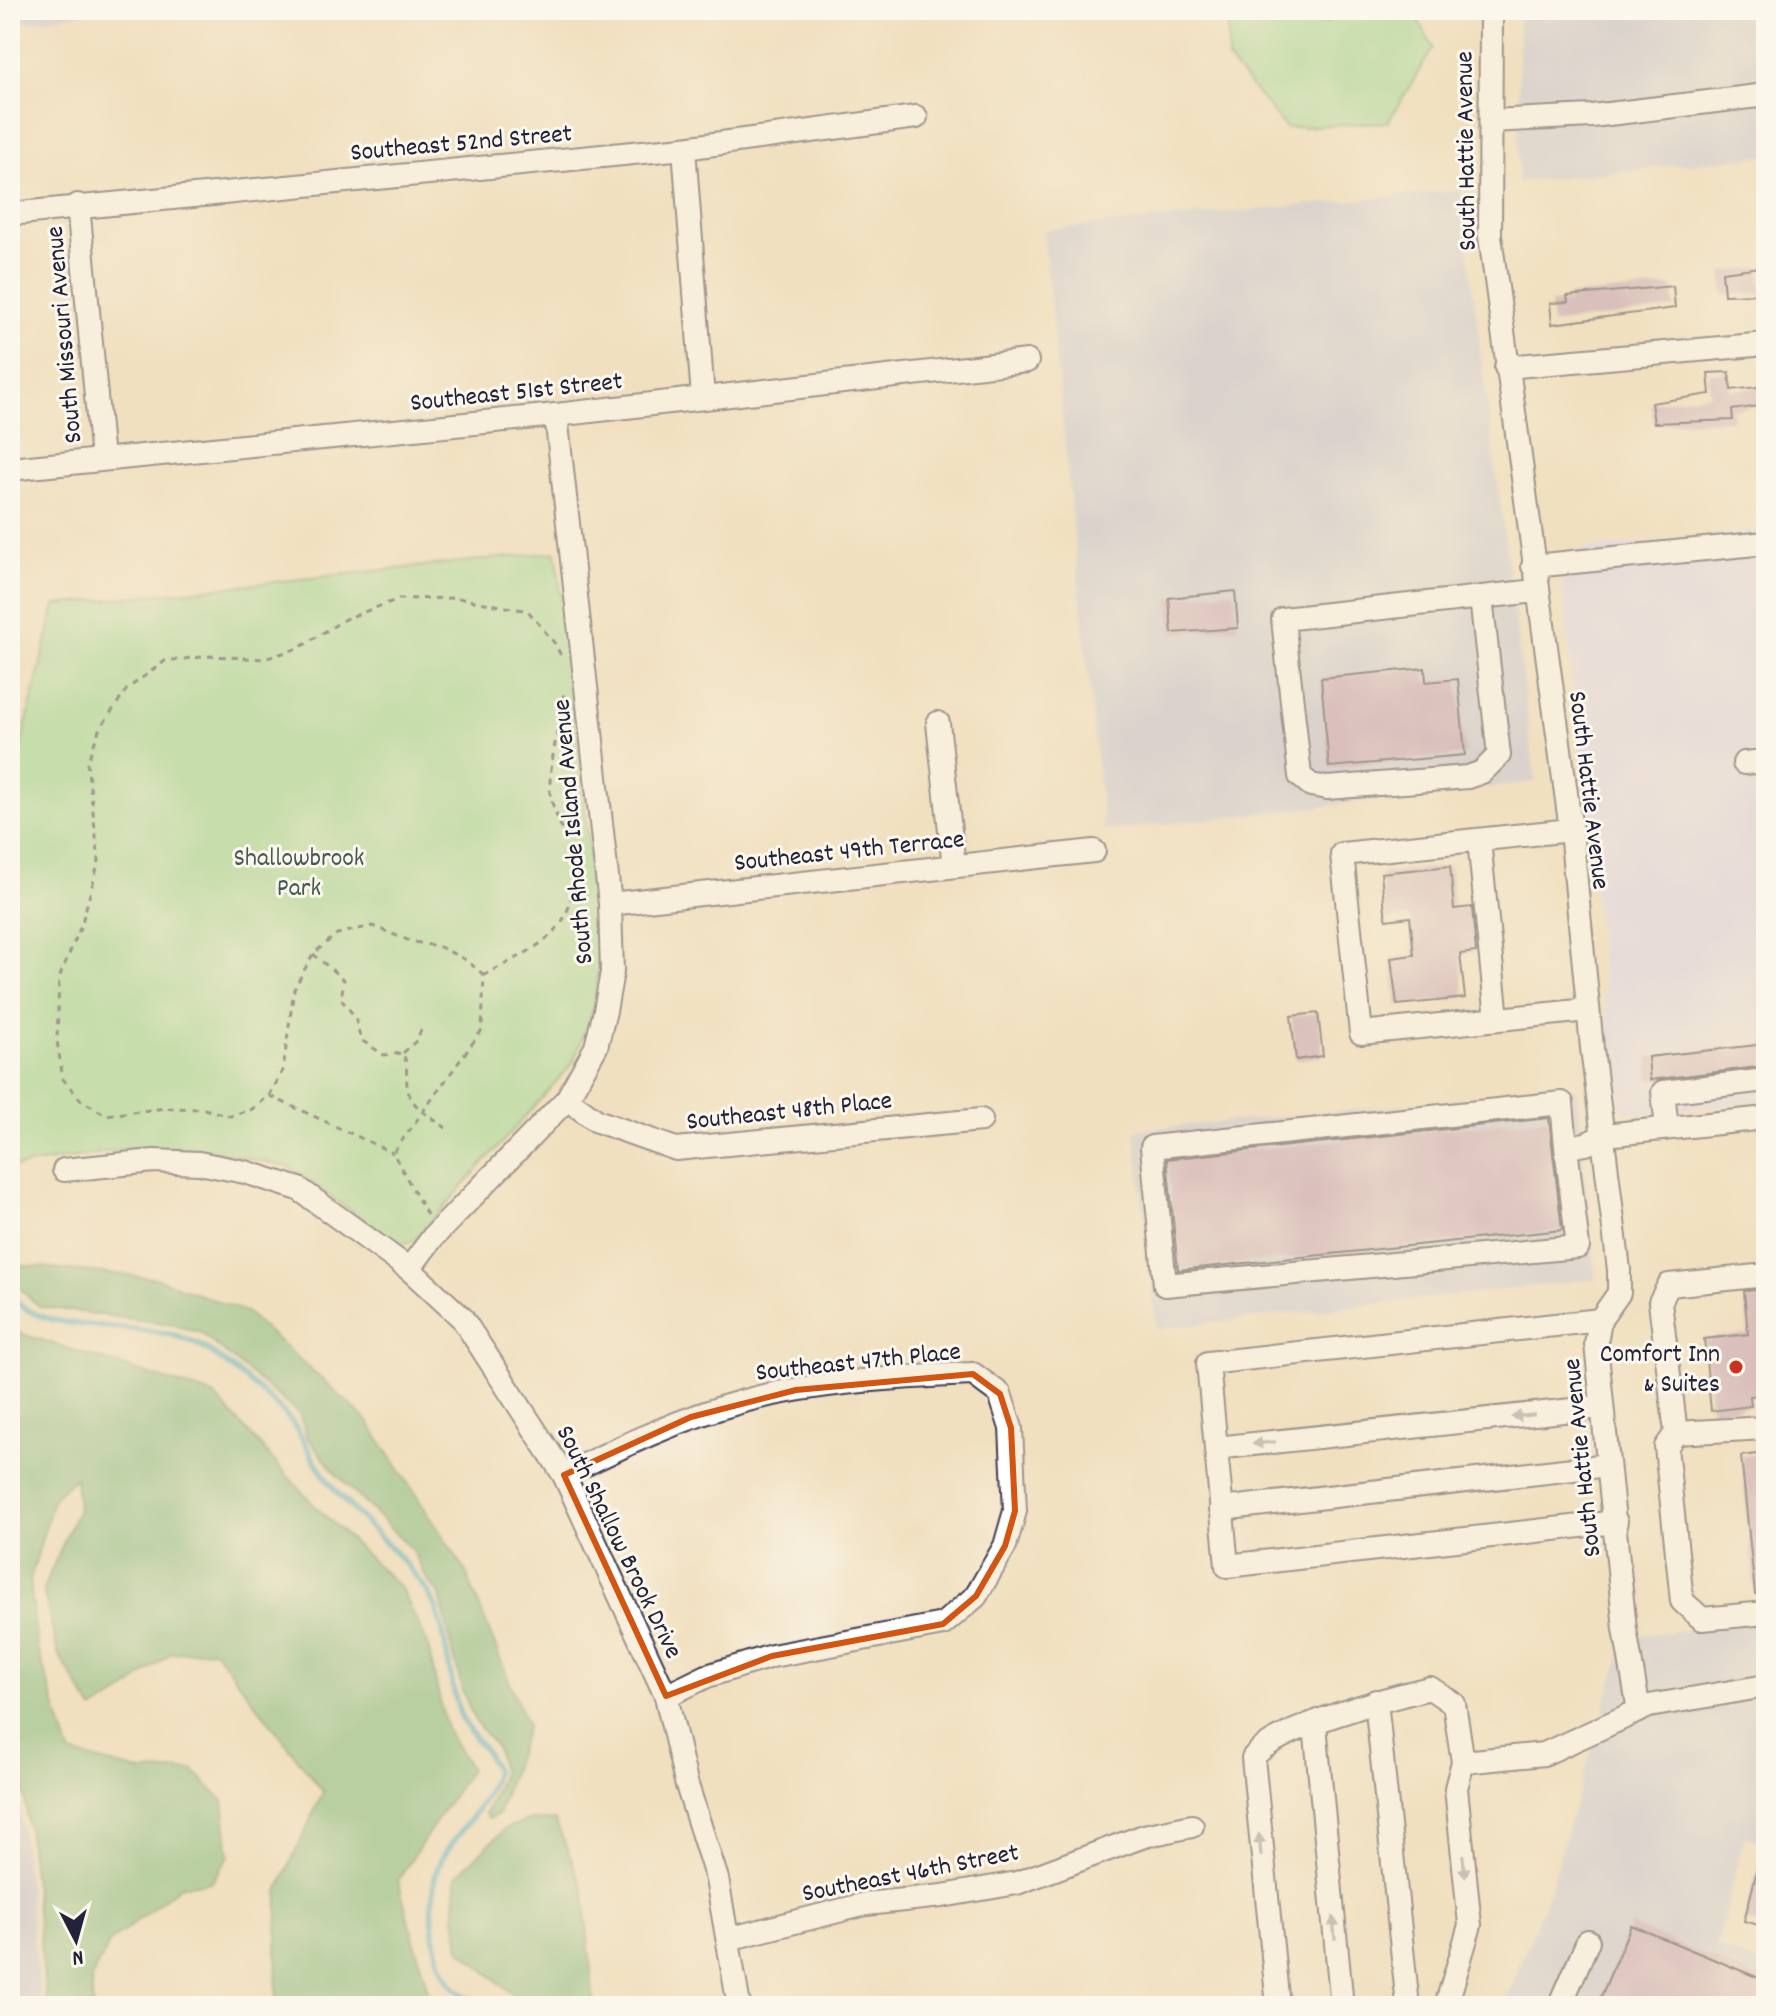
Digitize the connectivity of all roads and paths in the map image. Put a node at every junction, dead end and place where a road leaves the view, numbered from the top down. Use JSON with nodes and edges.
{"nodes":[{"id":1,"x":1491,"y":10,"type":"edge"},
{"id":2,"x":1766,"y":95,"type":"edge"},
{"id":3,"x":916,"y":117,"type":"dead end"},
{"id":4,"x":1491,"y":121,"type":"junction"},
{"id":5,"x":684,"y":148,"type":"junction"},
{"id":6,"x":78,"y":205,"type":"junction"},
{"id":7,"x":10,"y":214,"type":"edge"},
{"id":8,"x":1766,"y":344,"type":"edge"},
{"id":9,"x":1027,"y":361,"type":"dead end"},
{"id":10,"x":1506,"y":367,"type":"junction"},
{"id":11,"x":703,"y":398,"type":"junction"},
{"id":12,"x":556,"y":415,"type":"junction"},
{"id":13,"x":102,"y":459,"type":"junction"},
{"id":14,"x":10,"y":469,"type":"edge"},
{"id":15,"x":1766,"y":543,"type":"edge"},
{"id":16,"x":1533,"y":566,"type":"junction"},
{"id":17,"x":1536,"y":591,"type":"junction"},
{"id":18,"x":1481,"y":598,"type":"junction"},
{"id":19,"x":564,"y":665,"type":"dead end"},
{"id":20,"x":565,"y":685,"type":"dead end"},
{"id":21,"x":938,"y":723,"type":"dead end"},
{"id":22,"x":1571,"y":830,"type":"junction"},
{"id":23,"x":1479,"y":840,"type":"junction"},
{"id":24,"x":1094,"y":851,"type":"dead end"},
{"id":25,"x":954,"y":866,"type":"junction"},
{"id":26,"x":610,"y":904,"type":"junction"},
{"id":27,"x":313,"y":954,"type":"junction"},
{"id":28,"x":484,"y":975,"type":"junction"},
{"id":29,"x":1588,"y":1010,"type":"junction"},
{"id":30,"x":1497,"y":1019,"type":"junction"},
{"id":31,"x":423,"y":1025,"type":"dead end"},
{"id":32,"x":403,"y":1053,"type":"junction"},
{"id":33,"x":1766,"y":1080,"type":"edge"},
{"id":34,"x":269,"y":1096,"type":"junction"},
{"id":35,"x":567,"y":1099,"type":"junction"},
{"id":36,"x":1766,"y":1118,"type":"edge"},
{"id":37,"x":981,"y":1120,"type":"dead end"},
{"id":38,"x":446,"y":1128,"type":"dead end"},
{"id":39,"x":1667,"y":1128,"type":"junction"},
{"id":40,"x":1605,"y":1135,"type":"junction"},
{"id":41,"x":1566,"y":1147,"type":"junction"},
{"id":42,"x":393,"y":1153,"type":"junction"},
{"id":43,"x":64,"y":1170,"type":"dead end"},
{"id":44,"x":443,"y":1227,"type":"junction"},
{"id":45,"x":409,"y":1269,"type":"junction"},
{"id":46,"x":1766,"y":1275,"type":"edge"},
{"id":47,"x":1600,"y":1320,"type":"junction"},
{"id":48,"x":1600,"y":1407,"type":"junction"},
{"id":49,"x":1766,"y":1428,"type":"edge"},
{"id":50,"x":1676,"y":1433,"type":"junction"},
{"id":51,"x":1216,"y":1448,"type":"junction"},
{"id":52,"x":1608,"y":1465,"type":"junction"},
{"id":53,"x":564,"y":1475,"type":"junction"},
{"id":54,"x":1221,"y":1509,"type":"junction"},
{"id":55,"x":1616,"y":1522,"type":"junction"},
{"id":56,"x":1766,"y":1613,"type":"edge"},
{"id":57,"x":1766,"y":1686,"type":"edge"},
{"id":58,"x":666,"y":1696,"type":"junction"},
{"id":59,"x":1376,"y":1701,"type":"junction"},
{"id":60,"x":1639,"y":1711,"type":"junction"},
{"id":61,"x":1315,"y":1725,"type":"junction"},
{"id":62,"x":1463,"y":1762,"type":"junction"},
{"id":63,"x":1192,"y":1826,"type":"dead end"},
{"id":64,"x":728,"y":1939,"type":"junction"},
{"id":65,"x":1588,"y":1941,"type":"dead end"},
{"id":66,"x":739,"y":2006,"type":"edge"},
{"id":67,"x":1278,"y":2006,"type":"edge"},
{"id":68,"x":1342,"y":2006,"type":"edge"},
{"id":69,"x":1408,"y":2006,"type":"edge"},
{"id":70,"x":1446,"y":2006,"type":"edge"},
{"id":71,"x":1560,"y":2006,"type":"edge"}],
"edges":[{"from":1,"to":4,"type":"street","name":"South Hattie Avenue"},
{"from":2,"to":4,"type":"street"},
{"from":3,"to":5,"type":"street","name":"Southeast 52nd Street"},
{"from":4,"to":10,"type":"street","name":"South Hattie Avenue"},
{"from":5,"to":6,"type":"street","name":"Southeast 52nd Street"},
{"from":5,"to":11,"type":"street"},
{"from":6,"to":7,"type":"street","name":"Southeast 52nd Street"},
{"from":6,"to":13,"type":"street","name":"South Missouri Avenue"},
{"from":8,"to":10,"type":"street"},
{"from":9,"to":11,"type":"street","name":"Southeast 51st Street"},
{"from":10,"to":16,"type":"street","name":"South Hattie Avenue"},
{"from":11,"to":12,"type":"street","name":"Southeast 51st Street"},
{"from":12,"to":13,"type":"street","name":"Southeast 51st Street"},
{"from":12,"to":26,"type":"street","name":"South Rhode Island Avenue"},
{"from":13,"to":14,"type":"street","name":"Southeast 51st Street"},
{"from":15,"to":16,"type":"street"},
{"from":16,"to":17,"type":"street","name":"South Hattie Avenue"},
{"from":17,"to":18,"type":"street"},
{"from":17,"to":22,"type":"street","name":"South Hattie Avenue"},
{"from":18,"to":18,"type":"street"},
{"from":19,"to":34,"type":"path"},
{"from":20,"to":28,"type":"path"},
{"from":21,"to":25,"type":"street"},
{"from":22,"to":23,"type":"street"},
{"from":22,"to":29,"type":"street","name":"South Hattie Avenue"},
{"from":23,"to":30,"type":"street"},
{"from":23,"to":30,"type":"street"},
{"from":24,"to":25,"type":"street","name":"Southeast 49th Terrace"},
{"from":25,"to":26,"type":"street","name":"Southeast 49th Terrace"},
{"from":26,"to":35,"type":"street","name":"South Rhode Island Avenue"},
{"from":27,"to":28,"type":"path"},
{"from":27,"to":32,"type":"path"},
{"from":27,"to":34,"type":"path"},
{"from":28,"to":42,"type":"path"},
{"from":29,"to":30,"type":"street"},
{"from":29,"to":40,"type":"street","name":"South Hattie Avenue"},
{"from":31,"to":32,"type":"path"},
{"from":32,"to":38,"type":"path"},
{"from":33,"to":39,"type":"street"},
{"from":34,"to":42,"type":"path"},
{"from":35,"to":37,"type":"street","name":"Southeast 48th Place"},
{"from":35,"to":44,"type":"street","name":"South Rhode Island Avenue"},
{"from":36,"to":39,"type":"street"},
{"from":39,"to":40,"type":"street"},
{"from":40,"to":41,"type":"street"},
{"from":40,"to":47,"type":"street","name":"South Hattie Avenue"},
{"from":41,"to":41,"type":"street"},
{"from":42,"to":44,"type":"path"},
{"from":43,"to":45,"type":"street","name":"South Shallow Brook Drive"},
{"from":44,"to":45,"type":"street","name":"South Rhode Island Avenue"},
{"from":45,"to":53,"type":"street","name":"South Shallow Brook Drive"},
{"from":46,"to":50,"type":"street"},
{"from":47,"to":48,"type":"street","name":"South Hattie Avenue"},
{"from":47,"to":51,"type":"street"},
{"from":48,"to":51,"type":"street","one_way":true},
{"from":48,"to":52,"type":"street","name":"South Hattie Avenue"},
{"from":49,"to":50,"type":"street"},
{"from":50,"to":56,"type":"street"},
{"from":51,"to":54,"type":"street"},
{"from":52,"to":54,"type":"street"},
{"from":52,"to":55,"type":"street","name":"South Hattie Avenue"},
{"from":53,"to":58,"type":"street","name":"South Shallow Brook Drive"},
{"from":53,"to":58,"type":"street","name":"Southeast 47th Place"},
{"from":54,"to":55,"type":"street"},
{"from":55,"to":60,"type":"street","name":"South Hattie Avenue"},
{"from":57,"to":60,"type":"street"},
{"from":58,"to":64,"type":"street","name":"South Shallow Brook Drive"},
{"from":59,"to":61,"type":"street"},
{"from":59,"to":62,"type":"street"},
{"from":59,"to":69,"type":"street"},
{"from":60,"to":62,"type":"street"},
{"from":67,"to":61,"type":"street","one_way":true},
{"from":68,"to":61,"type":"street","one_way":true},
{"from":62,"to":70,"type":"street","one_way":true},
{"from":63,"to":64,"type":"street","name":"Southeast 46th Street"},
{"from":64,"to":66,"type":"street","name":"South Shallow Brook Drive"},
{"from":65,"to":71,"type":"street"}]}
